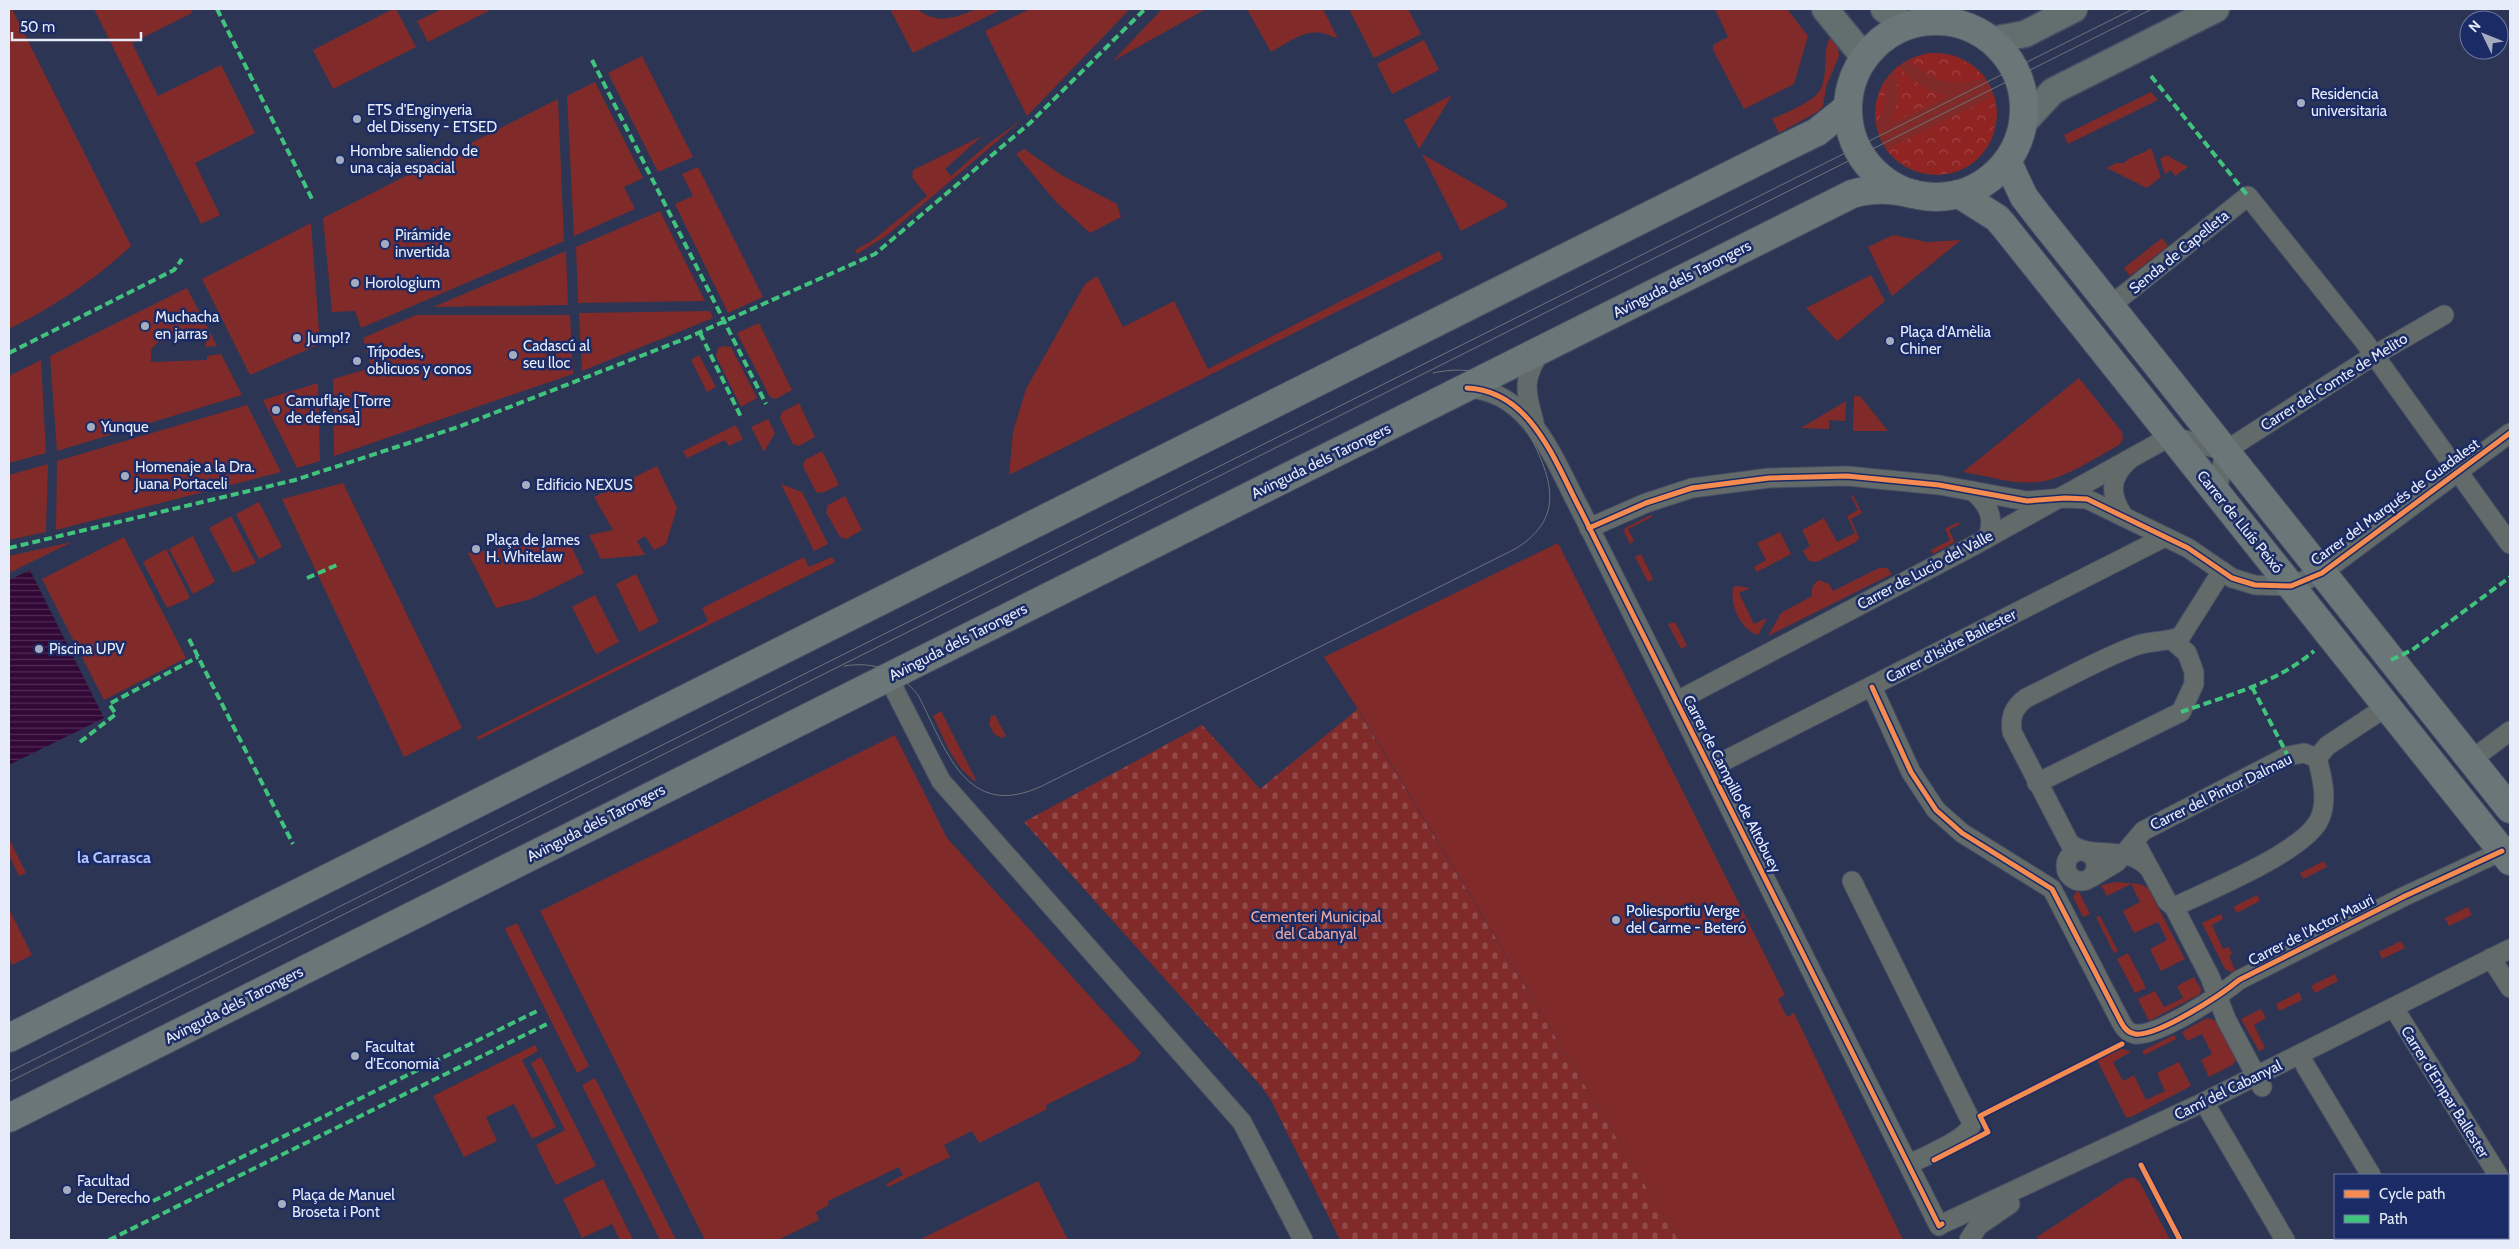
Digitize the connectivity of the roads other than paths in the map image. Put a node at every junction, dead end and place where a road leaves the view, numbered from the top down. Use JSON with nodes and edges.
{"nodes":[{"id":1,"x":1825,"y":9,"type":"edge"},
{"id":2,"x":1884,"y":9,"type":"edge"},
{"id":3,"x":2074,"y":9,"type":"edge"},
{"id":4,"x":2216,"y":9,"type":"edge"},
{"id":5,"x":1906,"y":26,"type":"junction"},
{"id":6,"x":1992,"y":40,"type":"junction"},
{"id":7,"x":1864,"y":57,"type":"junction"},
{"id":8,"x":1847,"y":108,"type":"junction"},
{"id":9,"x":2023,"y":122,"type":"junction"},
{"id":10,"x":2007,"y":161,"type":"junction"},
{"id":11,"x":1913,"y":194,"type":"junction"},
{"id":12,"x":1959,"y":194,"type":"junction"},
{"id":13,"x":2110,"y":306,"type":"junction"},
{"id":14,"x":2444,"y":315,"type":"dead end"},
{"id":15,"x":1542,"y":350,"type":"junction"},
{"id":16,"x":2373,"y":356,"type":"junction"},
{"id":17,"x":1467,"y":388,"type":"junction"},
{"id":18,"x":1536,"y":428,"type":"junction"},
{"id":19,"x":2510,"y":433,"type":"edge"},
{"id":20,"x":2171,"y":436,"type":"junction"},
{"id":21,"x":2225,"y":451,"type":"junction"},
{"id":22,"x":2136,"y":455,"type":"junction"},
{"id":23,"x":2458,"y":471,"type":"junction"},
{"id":24,"x":1973,"y":491,"type":"junction"},
{"id":25,"x":2217,"y":494,"type":"junction"},
{"id":26,"x":2054,"y":499,"type":"junction"},
{"id":27,"x":2124,"y":517,"type":"junction"},
{"id":28,"x":1589,"y":528,"type":"junction"},
{"id":29,"x":1988,"y":537,"type":"junction"},
{"id":30,"x":2166,"y":537,"type":"junction"},
{"id":31,"x":2510,"y":544,"type":"edge"},
{"id":32,"x":2222,"y":571,"type":"junction"},
{"id":33,"x":2322,"y":573,"type":"junction"},
{"id":34,"x":2291,"y":586,"type":"junction"},
{"id":35,"x":2172,"y":640,"type":"junction"},
{"id":36,"x":888,"y":677,"type":"junction"},
{"id":37,"x":1872,"y":687,"type":"junction"},
{"id":38,"x":1676,"y":701,"type":"junction"},
{"id":39,"x":2386,"y":707,"type":"junction"},
{"id":40,"x":2510,"y":731,"type":"edge"},
{"id":41,"x":2317,"y":758,"type":"junction"},
{"id":42,"x":2471,"y":760,"type":"junction"},
{"id":43,"x":1710,"y":768,"type":"junction"},
{"id":44,"x":2037,"y":783,"type":"junction"},
{"id":45,"x":2510,"y":809,"type":"edge"},
{"id":46,"x":2130,"y":848,"type":"junction"},
{"id":47,"x":2087,"y":852,"type":"junction"},
{"id":48,"x":2506,"y":856,"type":"edge"},
{"id":49,"x":2064,"y":864,"type":"junction"},
{"id":50,"x":2086,"y":879,"type":"junction"},
{"id":51,"x":1852,"y":881,"type":"dead end"},
{"id":52,"x":2054,"y":889,"type":"junction"},
{"id":53,"x":2174,"y":907,"type":"junction"},
{"id":54,"x":2510,"y":949,"type":"edge"},
{"id":55,"x":2500,"y":963,"type":"edge"},
{"id":56,"x":2510,"y":988,"type":"edge"},
{"id":57,"x":2218,"y":997,"type":"junction"},
{"id":58,"x":2396,"y":1013,"type":"junction"},
{"id":59,"x":9,"y":1038,"type":"edge"},
{"id":60,"x":2304,"y":1065,"type":"junction"},
{"id":61,"x":2259,"y":1081,"type":"junction"},
{"id":62,"x":2207,"y":1108,"type":"junction"},
{"id":63,"x":9,"y":1118,"type":"edge"},
{"id":64,"x":1909,"y":1164,"type":"junction"},
{"id":65,"x":2370,"y":1174,"type":"edge"},
{"id":66,"x":2497,"y":1174,"type":"edge"},
{"id":67,"x":1937,"y":1230,"type":"edge"},
{"id":68,"x":1303,"y":1240,"type":"edge"},
{"id":69,"x":1968,"y":1240,"type":"edge"},
{"id":70,"x":2285,"y":1240,"type":"edge"}],
"edges":[{"from":1,"to":7,"type":"main road"},
{"from":2,"to":5,"type":"main road"},
{"from":3,"to":6,"type":"main road"},
{"from":4,"to":9,"type":"main road"},
{"from":5,"to":6,"type":"main road"},
{"from":5,"to":7,"type":"main road"},
{"from":6,"to":9,"type":"main road"},
{"from":7,"to":8,"type":"main road"},
{"from":8,"to":11,"type":"main road"},
{"from":8,"to":59,"type":"main road"},
{"from":9,"to":10,"type":"main road"},
{"from":10,"to":12,"type":"main road"},
{"from":10,"to":13,"type":"main road"},
{"from":11,"to":12,"type":"main road"},
{"from":11,"to":15,"type":"main road","name":"Avinguda dels Tarongers"},
{"from":12,"to":20,"type":"main road","name":"Carrer de Lluís Peixó"},
{"from":13,"to":16,"type":"street","name":"Senda de Capelleta"},
{"from":13,"to":21,"type":"main road"},
{"from":14,"to":16,"type":"street","name":"Carrer del Comte de Melito"},
{"from":15,"to":17,"type":"main road","name":"Avinguda dels Tarongers"},
{"from":15,"to":18,"type":"street","name":"Carrer de Campillo de Altobuey"},
{"from":16,"to":21,"type":"street","name":"Carrer del Comte de Melito"},
{"from":16,"to":23,"type":"street"},
{"from":17,"to":18,"type":"street","name":"Carrer de Campillo de Altobuey"},
{"from":17,"to":36,"type":"main road","name":"Avinguda dels Tarongers"},
{"from":18,"to":28,"type":"street","name":"Carrer de Campillo de Altobuey"},
{"from":19,"to":23,"type":"street","name":"Carrer del Marqués de Guadalest"},
{"from":20,"to":21,"type":"street"},
{"from":20,"to":22,"type":"street","name":"Carrer de Lucio del Valle"},
{"from":20,"to":25,"type":"main road","name":"Carrer de Lluís Peixó"},
{"from":21,"to":25,"type":"street"},
{"from":21,"to":33,"type":"main road"},
{"from":22,"to":26,"type":"street","name":"Carrer de Lucio del Valle"},
{"from":22,"to":27,"type":"street"},
{"from":23,"to":31,"type":"street"},
{"from":23,"to":33,"type":"street","name":"Carrer del Marqués de Guadalest"},
{"from":24,"to":26,"type":"street"},
{"from":24,"to":28,"type":"street"},
{"from":24,"to":29,"type":"street"},
{"from":25,"to":34,"type":"main road","name":"Carrer de Lluís Peixó"},
{"from":26,"to":27,"type":"street"},
{"from":26,"to":29,"type":"street","name":"Carrer de Lucio del Valle"},
{"from":27,"to":30,"type":"street"},
{"from":28,"to":38,"type":"street","name":"Carrer de Campillo de Altobuey"},
{"from":29,"to":38,"type":"street","name":"Carrer de Lucio del Valle"},
{"from":30,"to":32,"type":"street"},
{"from":30,"to":37,"type":"street","name":"Carrer d'Isidre Ballester"},
{"from":32,"to":34,"type":"street"},
{"from":32,"to":35,"type":"street"},
{"from":33,"to":34,"type":"street","name":"Carrer del Marqués de Guadalest"},
{"from":33,"to":42,"type":"main road"},
{"from":34,"to":39,"type":"main road","name":"Carrer de Lluís Peixó"},
{"from":35,"to":44,"type":"street"},
{"from":35,"to":44,"type":"street"},
{"from":36,"to":63,"type":"main road","name":"Avinguda dels Tarongers"},
{"from":36,"to":68,"type":"street"},
{"from":37,"to":43,"type":"street","name":"Carrer d'Isidre Ballester"},
{"from":37,"to":52,"type":"street"},
{"from":38,"to":43,"type":"street","name":"Carrer de Campillo de Altobuey"},
{"from":39,"to":41,"type":"street"},
{"from":39,"to":48,"type":"main road","name":"Carrer de Lluís Peixó"},
{"from":40,"to":42,"type":"street"},
{"from":41,"to":46,"type":"street","name":"Carrer del Pintor Dalmau"},
{"from":41,"to":53,"type":"street"},
{"from":42,"to":45,"type":"main road"},
{"from":43,"to":64,"type":"street","name":"Carrer de Campillo de Altobuey"},
{"from":44,"to":47,"type":"street"},
{"from":46,"to":47,"type":"street"},
{"from":46,"to":50,"type":"street","name":"Carrer del Pintor Dalmau"},
{"from":46,"to":53,"type":"street","name":"Carrer del Pintor Dalmau"},
{"from":47,"to":49,"type":"street"},
{"from":47,"to":50,"type":"street"},
{"from":48,"to":57,"type":"street","name":"Carrer de l'Actor Mauri"},
{"from":49,"to":50,"type":"street"},
{"from":49,"to":52,"type":"street"},
{"from":50,"to":52,"type":"street","name":"Carrer del Pintor Dalmau"},
{"from":51,"to":64,"type":"street"},
{"from":52,"to":57,"type":"street","name":"Carrer de l'Actor Mauri"},
{"from":53,"to":57,"type":"street","name":"Carrer del Pintor Dalmau"},
{"from":54,"to":55,"type":"street","name":"Camí del Cabanyal"},
{"from":55,"to":56,"type":"street"},
{"from":55,"to":58,"type":"street","name":"Camí del Cabanyal"},
{"from":57,"to":61,"type":"street","name":"Carrer del Pintor Dalmau"},
{"from":58,"to":60,"type":"street","name":"Camí del Cabanyal"},
{"from":58,"to":61,"type":"street","name":"Camí del Cabanyal"},
{"from":58,"to":66,"type":"street","name":"Carrer d'Empar Ballester"},
{"from":60,"to":61,"type":"street","name":"Camí del Cabanyal"},
{"from":60,"to":65,"type":"street"},
{"from":61,"to":62,"type":"street","name":"Camí del Cabanyal"},
{"from":62,"to":67,"type":"street","name":"Camí del Cabanyal"},
{"from":62,"to":69,"type":"street","name":"Camí del Cabanyal"},
{"from":62,"to":70,"type":"street"},
{"from":64,"to":67,"type":"street","name":"Carrer de Campillo de Altobuey"},
{"from":67,"to":69,"type":"street"}]}
